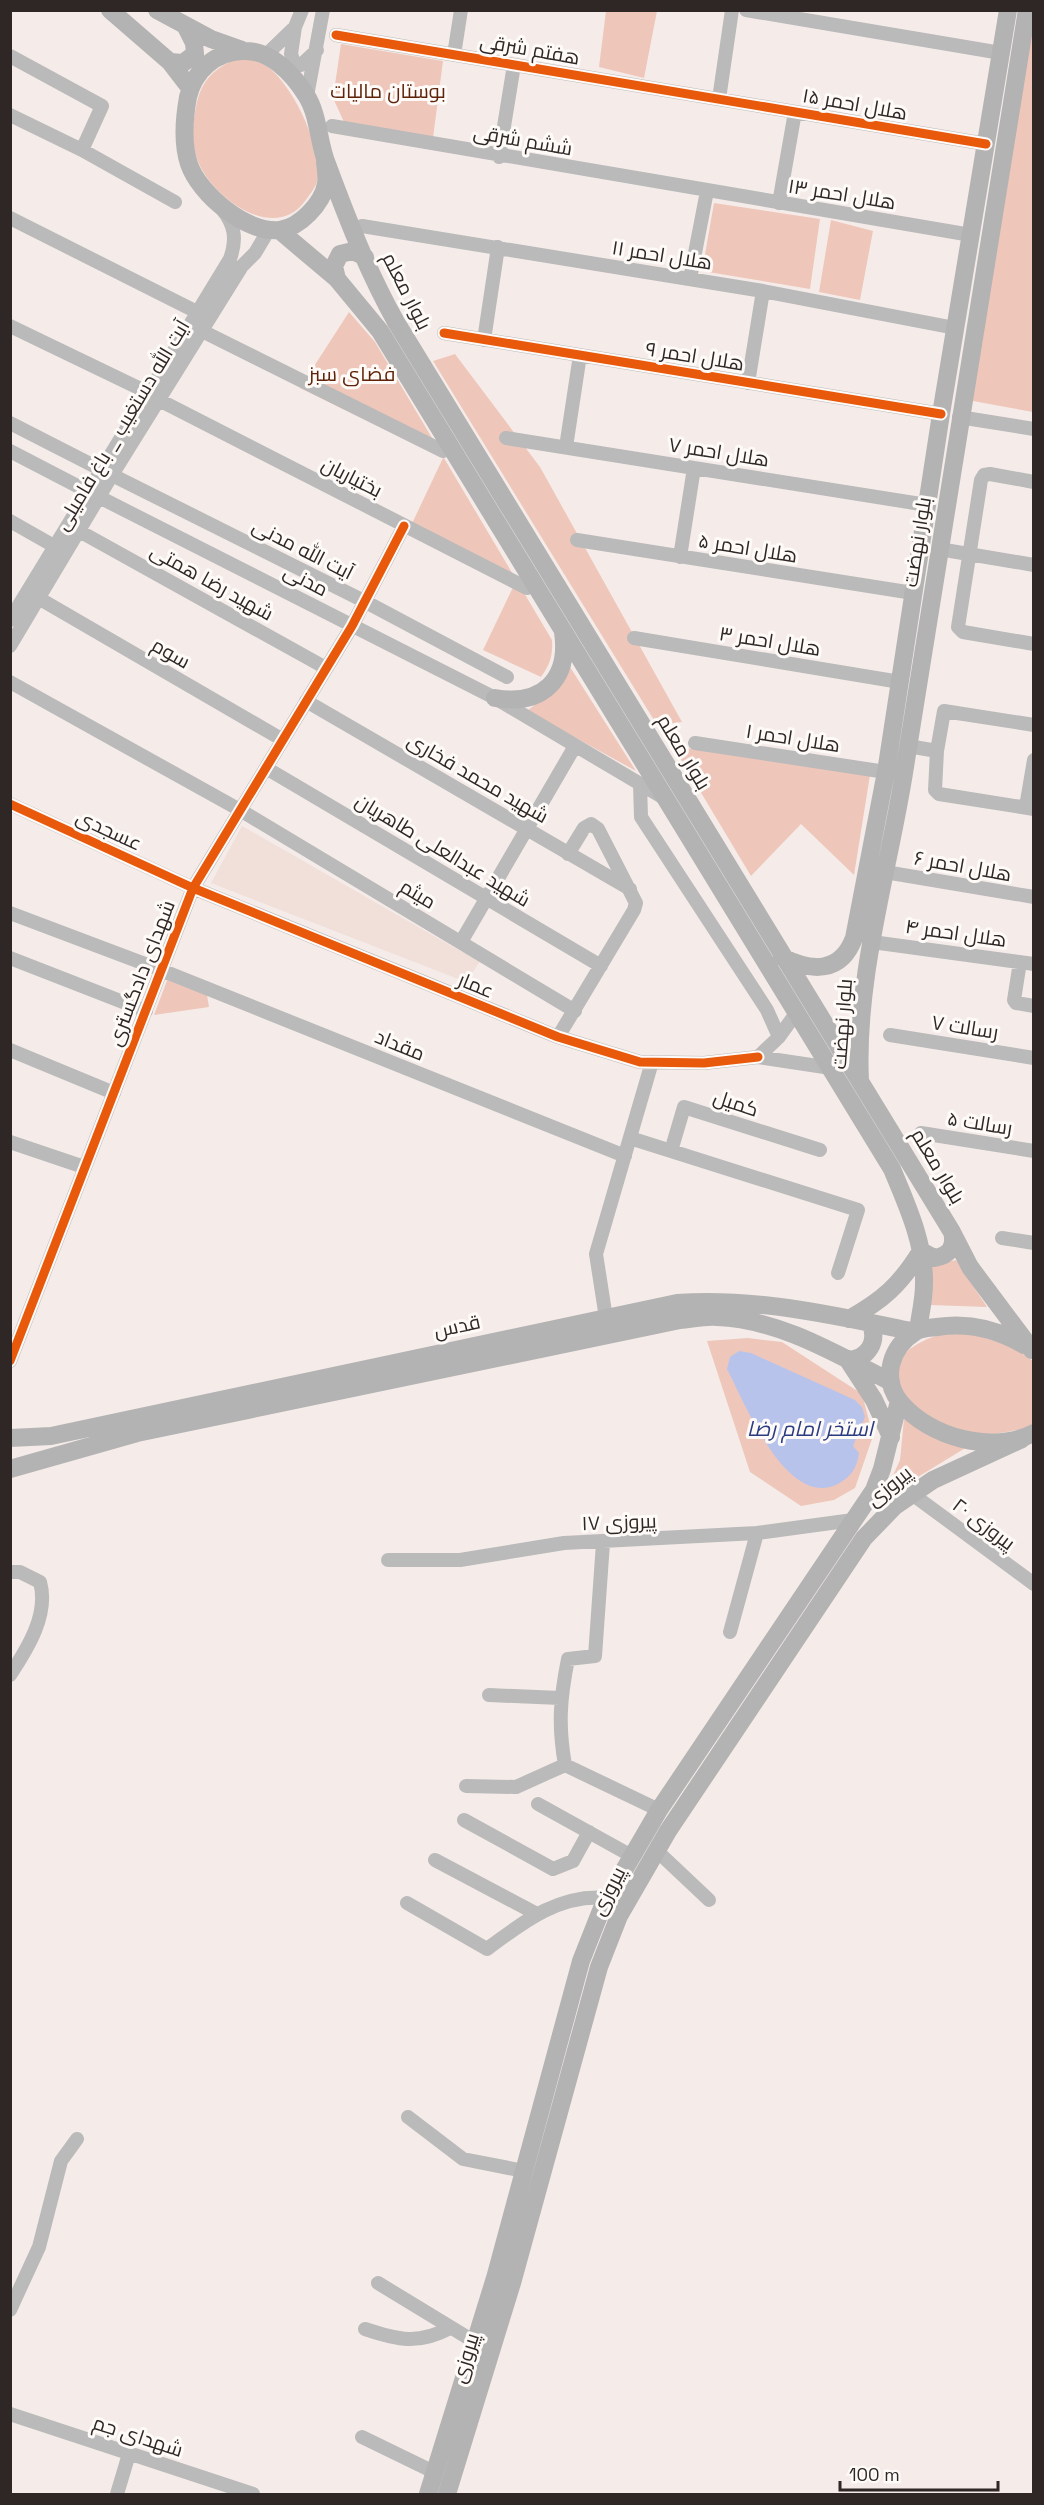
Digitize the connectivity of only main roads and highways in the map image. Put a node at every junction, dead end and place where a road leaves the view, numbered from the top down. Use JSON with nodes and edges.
{"nodes":[{"id":1,"x":110,"y":10,"type":"edge"},
{"id":2,"x":157,"y":10,"type":"edge"},
{"id":3,"x":1008,"y":10,"type":"edge"},
{"id":4,"x":1027,"y":10,"type":"edge"},
{"id":5,"x":185,"y":25,"type":"junction"},
{"id":6,"x":244,"y":50,"type":"junction"},
{"id":7,"x":170,"y":62,"type":"junction"},
{"id":8,"x":190,"y":88,"type":"junction"},
{"id":9,"x":326,"y":162,"type":"junction"},
{"id":10,"x":986,"y":196,"type":"junction"},
{"id":11,"x":275,"y":229,"type":"junction"},
{"id":12,"x":365,"y":257,"type":"junction"},
{"id":13,"x":337,"y":279,"type":"junction"},
{"id":14,"x":950,"y":415,"type":"junction"},
{"id":15,"x":563,"y":631,"type":"junction"},
{"id":16,"x":495,"y":698,"type":"road end"},
{"id":17,"x":848,"y":955,"type":"junction"},
{"id":18,"x":782,"y":957,"type":"junction"},
{"id":19,"x":869,"y":967,"type":"junction"},
{"id":20,"x":861,"y":1082,"type":"junction"},
{"id":21,"x":952,"y":1232,"type":"junction"},
{"id":22,"x":921,"y":1251,"type":"junction"},
{"id":23,"x":849,"y":1319,"type":"junction"},
{"id":24,"x":870,"y":1323,"type":"junction"},
{"id":25,"x":917,"y":1331,"type":"junction"},
{"id":26,"x":1033,"y":1350,"type":"edge"},
{"id":27,"x":848,"y":1360,"type":"junction"},
{"id":28,"x":891,"y":1382,"type":"junction"},
{"id":29,"x":899,"y":1401,"type":"junction"},
{"id":30,"x":1028,"y":1436,"type":"edge"},
{"id":31,"x":13,"y":1437,"type":"edge"},
{"id":32,"x":891,"y":1437,"type":"junction"},
{"id":33,"x":19,"y":1467,"type":"edge"},
{"id":34,"x":551,"y":2105,"type":"junction"},
{"id":35,"x":428,"y":2494,"type":"edge"},
{"id":36,"x":447,"y":2494,"type":"edge"}],
"edges":[{"from":1,"to":7,"type":"main road"},
{"from":2,"to":5,"type":"main road"},
{"from":3,"to":10,"type":"main road","name":"بلوار نهضت"},
{"from":4,"to":10,"type":"main road","name":"بلوار نهضت"},
{"from":5,"to":6,"type":"main road"},
{"from":5,"to":7,"type":"main road"},
{"from":6,"to":8,"type":"main road"},
{"from":6,"to":9,"type":"main road"},
{"from":7,"to":8,"type":"main road"},
{"from":8,"to":11,"type":"main road"},
{"from":9,"to":11,"type":"main road"},
{"from":9,"to":12,"type":"main road","name":"بلوار معلم"},
{"from":10,"to":14,"type":"main road","name":"بلوار نهضت"},
{"from":10,"to":14,"type":"main road","name":"بلوار نهضت"},
{"from":11,"to":13,"type":"main road","name":"بلوار معلم"},
{"from":12,"to":13,"type":"main road"},
{"from":12,"to":18,"type":"main road","name":"بلوار معلم"},
{"from":13,"to":15,"type":"main road","name":"بلوار معلم"},
{"from":14,"to":17,"type":"main road","name":"بلوار نهضت"},
{"from":14,"to":19,"type":"main road","name":"بلوار نهضت"},
{"from":15,"to":16,"type":"main road"},
{"from":15,"to":22,"type":"main road","name":"بلوار معلم"},
{"from":17,"to":18,"type":"main road","name":"بلوار نهضت"},
{"from":17,"to":19,"type":"main road"},
{"from":18,"to":20,"type":"main road","name":"بلوار معلم"},
{"from":19,"to":20,"type":"main road","name":"بلوار نهضت"},
{"from":20,"to":21,"type":"main road","name":"بلوار معلم"},
{"from":21,"to":22,"type":"main road"},
{"from":21,"to":26,"type":"main road","name":"بلوار معلم"},
{"from":22,"to":23,"type":"main road"},
{"from":22,"to":25,"type":"main road","name":"بلوار معلم"},
{"from":23,"to":24,"type":"main road","name":"قدس"},
{"from":23,"to":31,"type":"main road","name":"قدس"},
{"from":24,"to":25,"type":"main road","name":"قدس"},
{"from":24,"to":27,"type":"main road"},
{"from":25,"to":26,"type":"main road","name":"قدس"},
{"from":25,"to":28,"type":"main road"},
{"from":27,"to":28,"type":"main road","name":"قدس"},
{"from":27,"to":32,"type":"main road"},
{"from":27,"to":33,"type":"main road","name":"قدس"},
{"from":28,"to":29,"type":"main road"},
{"from":29,"to":30,"type":"main road"},
{"from":29,"to":32,"type":"main road","name":"پیروزی"},
{"from":30,"to":34,"type":"main road","name":"پیروزی"},
{"from":31,"to":33,"type":"main road"},
{"from":32,"to":34,"type":"main road","name":"پیروزی"},
{"from":34,"to":35,"type":"main road","name":"پیروزی"},
{"from":34,"to":36,"type":"main road","name":"پیروزی"}]}
